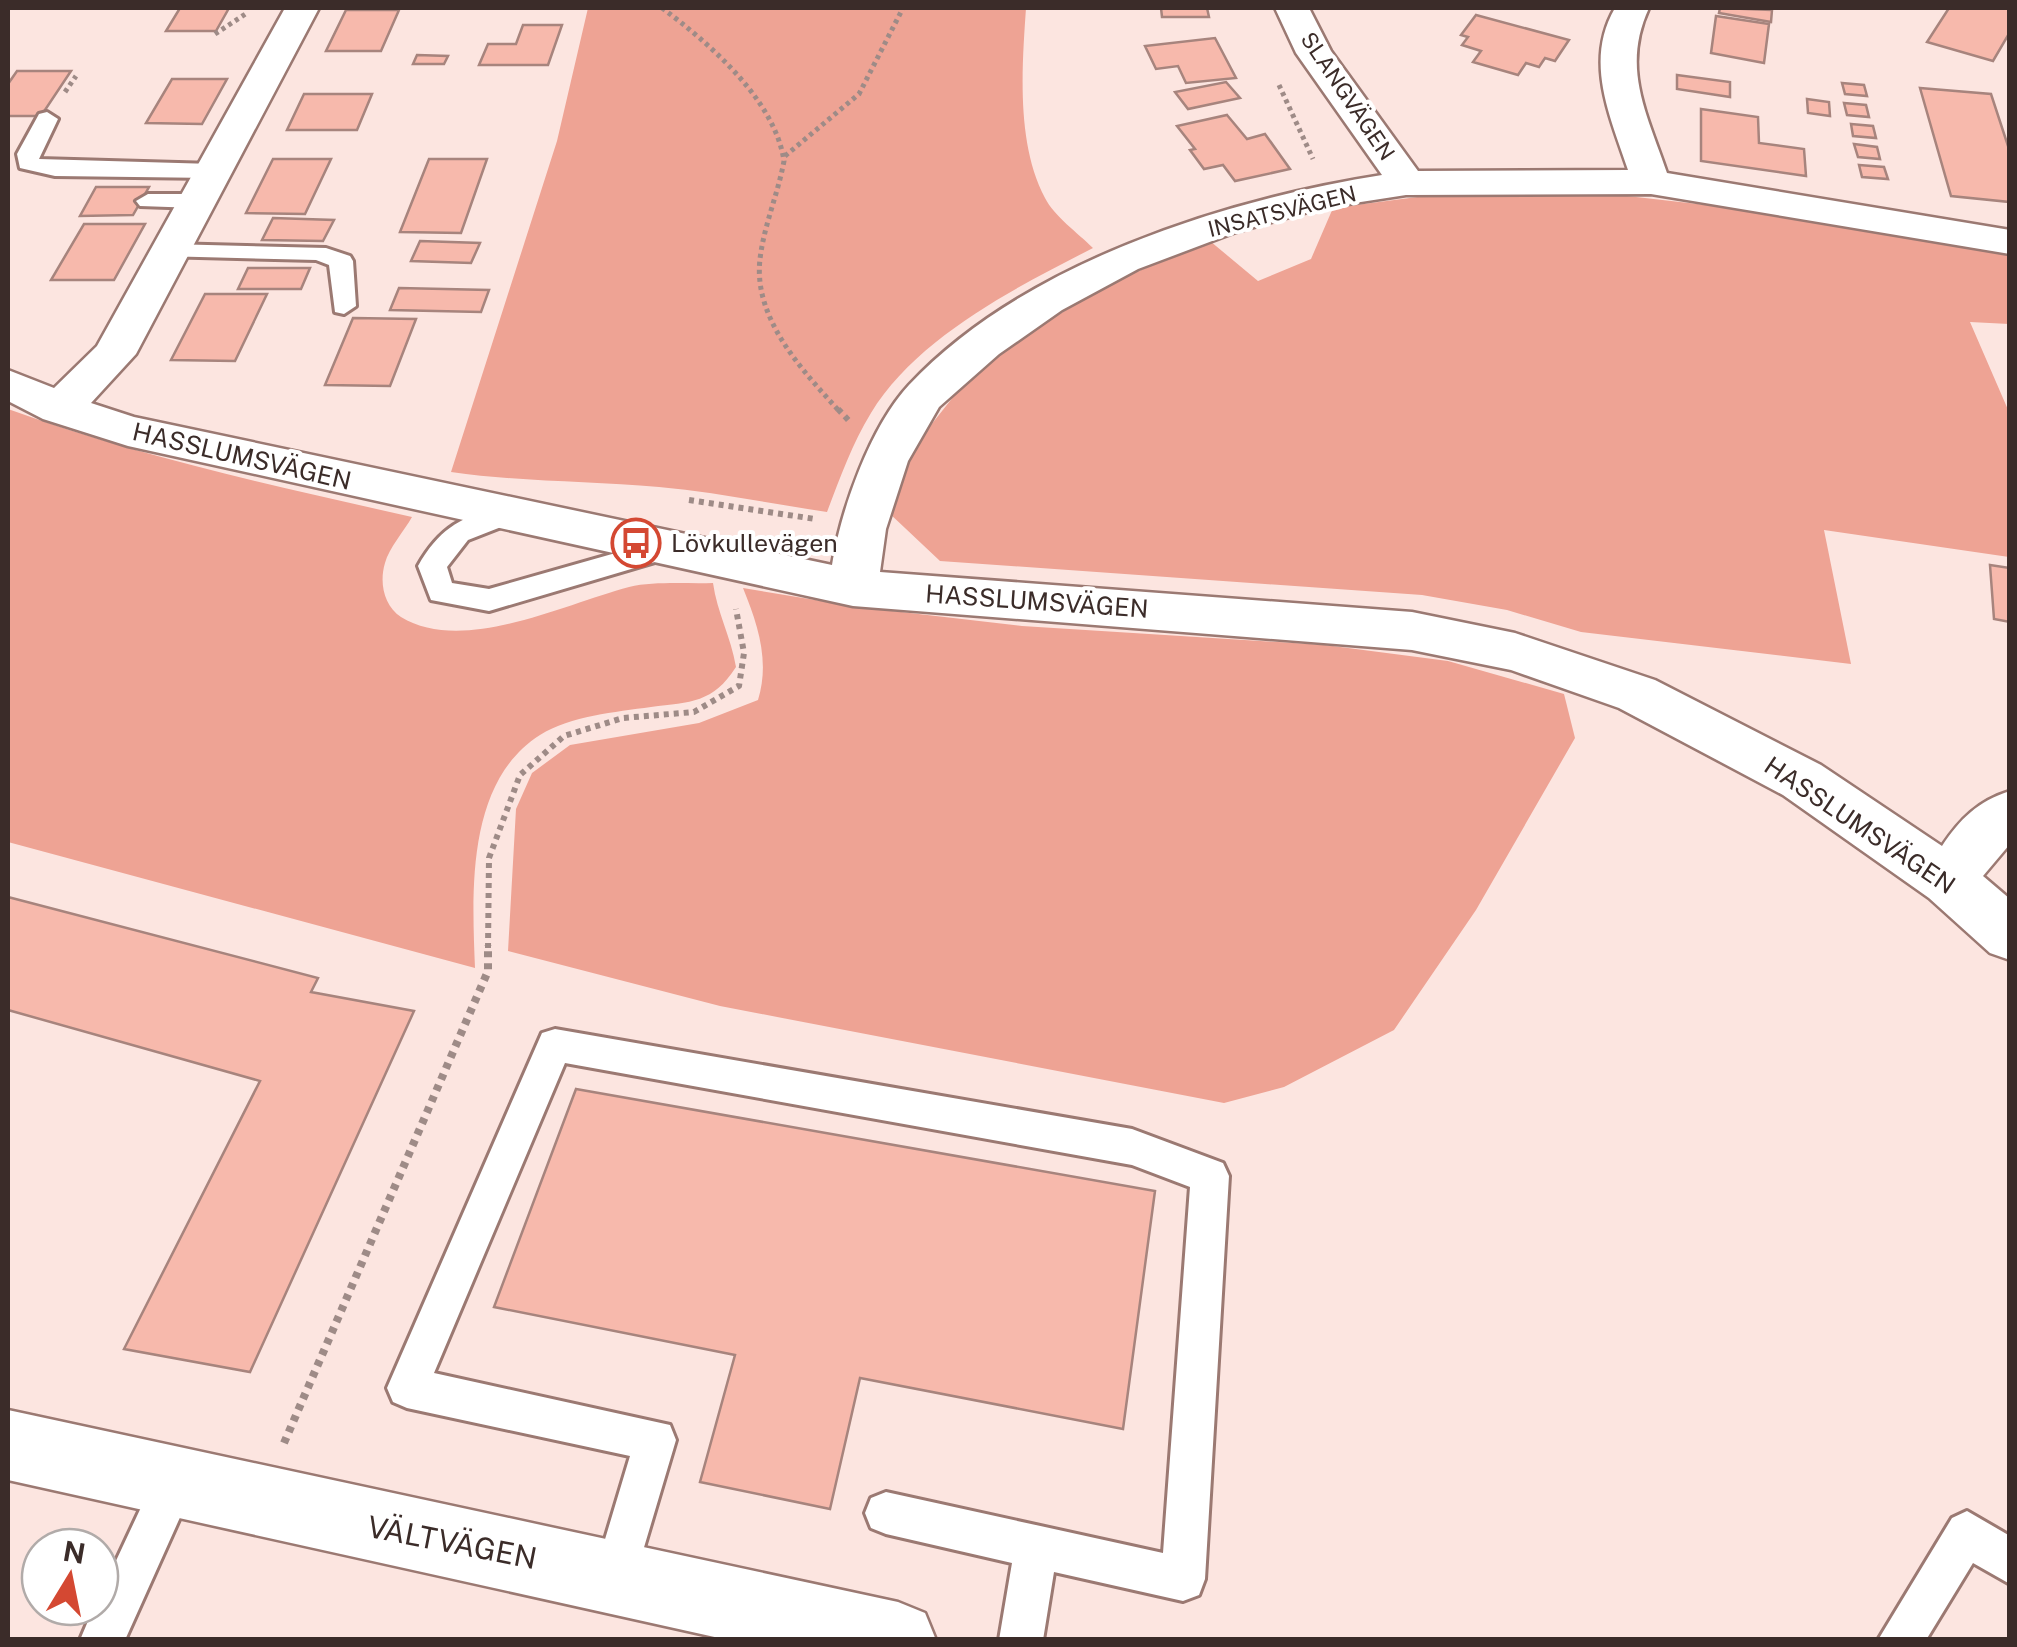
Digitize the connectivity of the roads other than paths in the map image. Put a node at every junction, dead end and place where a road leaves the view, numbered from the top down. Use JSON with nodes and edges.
{"nodes":[{"id":1,"x":302,"y":8,"type":"edge"},
{"id":2,"x":1292,"y":8,"type":"edge"},
{"id":3,"x":1632,"y":8,"type":"edge"},
{"id":4,"x":47,"y":119,"type":"dead end"},
{"id":5,"x":1651,"y":182,"type":"junction"},
{"id":6,"x":1406,"y":183,"type":"junction"},
{"id":7,"x":205,"y":186,"type":"junction"},
{"id":8,"x":148,"y":201,"type":"dead end"},
{"id":9,"x":245,"y":223,"type":"dead end"},
{"id":10,"x":2010,"y":242,"type":"edge"},
{"id":11,"x":170,"y":251,"type":"junction"},
{"id":12,"x":229,"y":252,"type":"junction"},
{"id":13,"x":344,"y":306,"type":"dead end"},
{"id":14,"x":8,"y":384,"type":"edge"},
{"id":15,"x":59,"y":408,"type":"junction"},
{"id":16,"x":504,"y":515,"type":"junction"},
{"id":17,"x":665,"y":549,"type":"junction"},
{"id":18,"x":853,"y":588,"type":"junction"},
{"id":19,"x":2010,"y":813,"type":"edge"},
{"id":20,"x":1949,"y":881,"type":"junction"},
{"id":21,"x":2010,"y":935,"type":"edge"},
{"id":22,"x":8,"y":1444,"type":"edge"},
{"id":23,"x":174,"y":1484,"type":"junction"},
{"id":24,"x":886,"y":1513,"type":"dead end"},
{"id":25,"x":1038,"y":1544,"type":"junction"},
{"id":26,"x":2010,"y":1562,"type":"edge"},
{"id":27,"x":616,"y":1576,"type":"junction"},
{"id":28,"x":891,"y":1639,"type":"edge"},
{"id":29,"x":102,"y":1640,"type":"edge"},
{"id":30,"x":1021,"y":1640,"type":"edge"},
{"id":31,"x":1900,"y":1640,"type":"edge"}],
"edges":[{"from":1,"to":7,"type":"street"},
{"from":2,"to":6,"type":"street","name":"SLANGVÄGEN"},
{"from":3,"to":5,"type":"street"},
{"from":4,"to":7,"type":"lane"},
{"from":5,"to":6,"type":"street","name":"INSATSVÄGEN"},
{"from":5,"to":10,"type":"street","name":"INSATSVÄGEN"},
{"from":6,"to":18,"type":"street","name":"INSATSVÄGEN"},
{"from":7,"to":8,"type":"lane"},
{"from":7,"to":11,"type":"street"},
{"from":9,"to":12,"type":"lane"},
{"from":11,"to":12,"type":"lane"},
{"from":11,"to":15,"type":"street"},
{"from":12,"to":13,"type":"lane"},
{"from":14,"to":15,"type":"street","name":"HASSLUMSVÄGEN"},
{"from":15,"to":16,"type":"street","name":"HASSLUMSVÄGEN"},
{"from":16,"to":17,"type":"street","name":"HASSLUMSVÄGEN"},
{"from":16,"to":17,"type":"lane"},
{"from":17,"to":18,"type":"street","name":"HASSLUMSVÄGEN"},
{"from":18,"to":20,"type":"street","name":"HASSLUMSVÄGEN"},
{"from":19,"to":20,"type":"street"},
{"from":20,"to":21,"type":"street","name":"HASSLUMSVÄGEN"},
{"from":22,"to":23,"type":"street","name":"VÄLTVÄGEN"},
{"from":23,"to":27,"type":"street","name":"VÄLTVÄGEN"},
{"from":23,"to":29,"type":"lane"},
{"from":24,"to":25,"type":"lane"},
{"from":25,"to":27,"type":"lane"},
{"from":25,"to":30,"type":"lane"},
{"from":26,"to":31,"type":"lane"},
{"from":27,"to":28,"type":"street","name":"VÄLTVÄGEN"}]}
